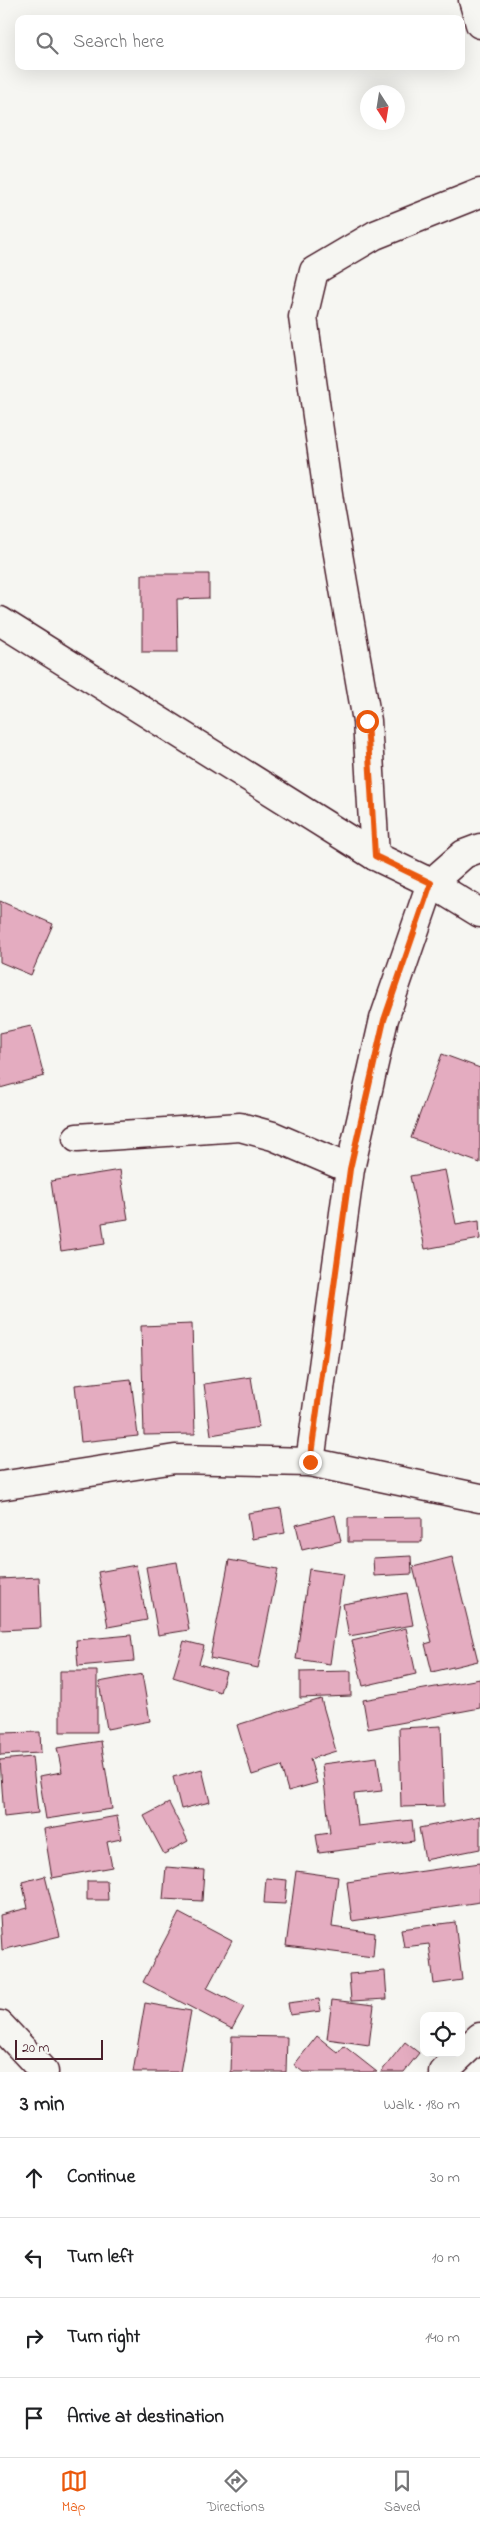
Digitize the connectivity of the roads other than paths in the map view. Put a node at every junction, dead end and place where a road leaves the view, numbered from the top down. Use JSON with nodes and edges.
{"nodes":[{"id":1,"x":472,"y":0,"type":"edge"},
{"id":2,"x":480,"y":24,"type":"edge"},
{"id":3,"x":480,"y":192,"type":"edge"},
{"id":4,"x":0,"y":621,"type":"edge"},
{"id":5,"x":480,"y":848,"type":"edge"},
{"id":6,"x":375,"y":856,"type":"junction"},
{"id":7,"x":431,"y":883,"type":"junction"},
{"id":8,"x":480,"y":913,"type":"edge"},
{"id":9,"x":77,"y":1138,"type":"dead end"},
{"id":10,"x":350,"y":1169,"type":"junction"},
{"id":11,"x":310,"y":1462,"type":"junction"},
{"id":12,"x":0,"y":1486,"type":"edge"},
{"id":13,"x":480,"y":1498,"type":"edge"},
{"id":14,"x":0,"y":2024,"type":"edge"},
{"id":15,"x":480,"y":2037,"type":"edge"},
{"id":16,"x":44,"y":2072,"type":"edge"},
{"id":17,"x":443,"y":2072,"type":"edge"}],
"edges":[{"from":1,"to":2,"type":"street"},
{"from":3,"to":6,"type":"street"},
{"from":4,"to":6,"type":"street"},
{"from":5,"to":7,"type":"street"},
{"from":6,"to":7,"type":"street"},
{"from":7,"to":8,"type":"street"},
{"from":7,"to":10,"type":"street"},
{"from":9,"to":10,"type":"street"},
{"from":10,"to":11,"type":"street"},
{"from":11,"to":12,"type":"street"},
{"from":11,"to":13,"type":"street"},
{"from":14,"to":16,"type":"street"},
{"from":15,"to":17,"type":"street"}]}
